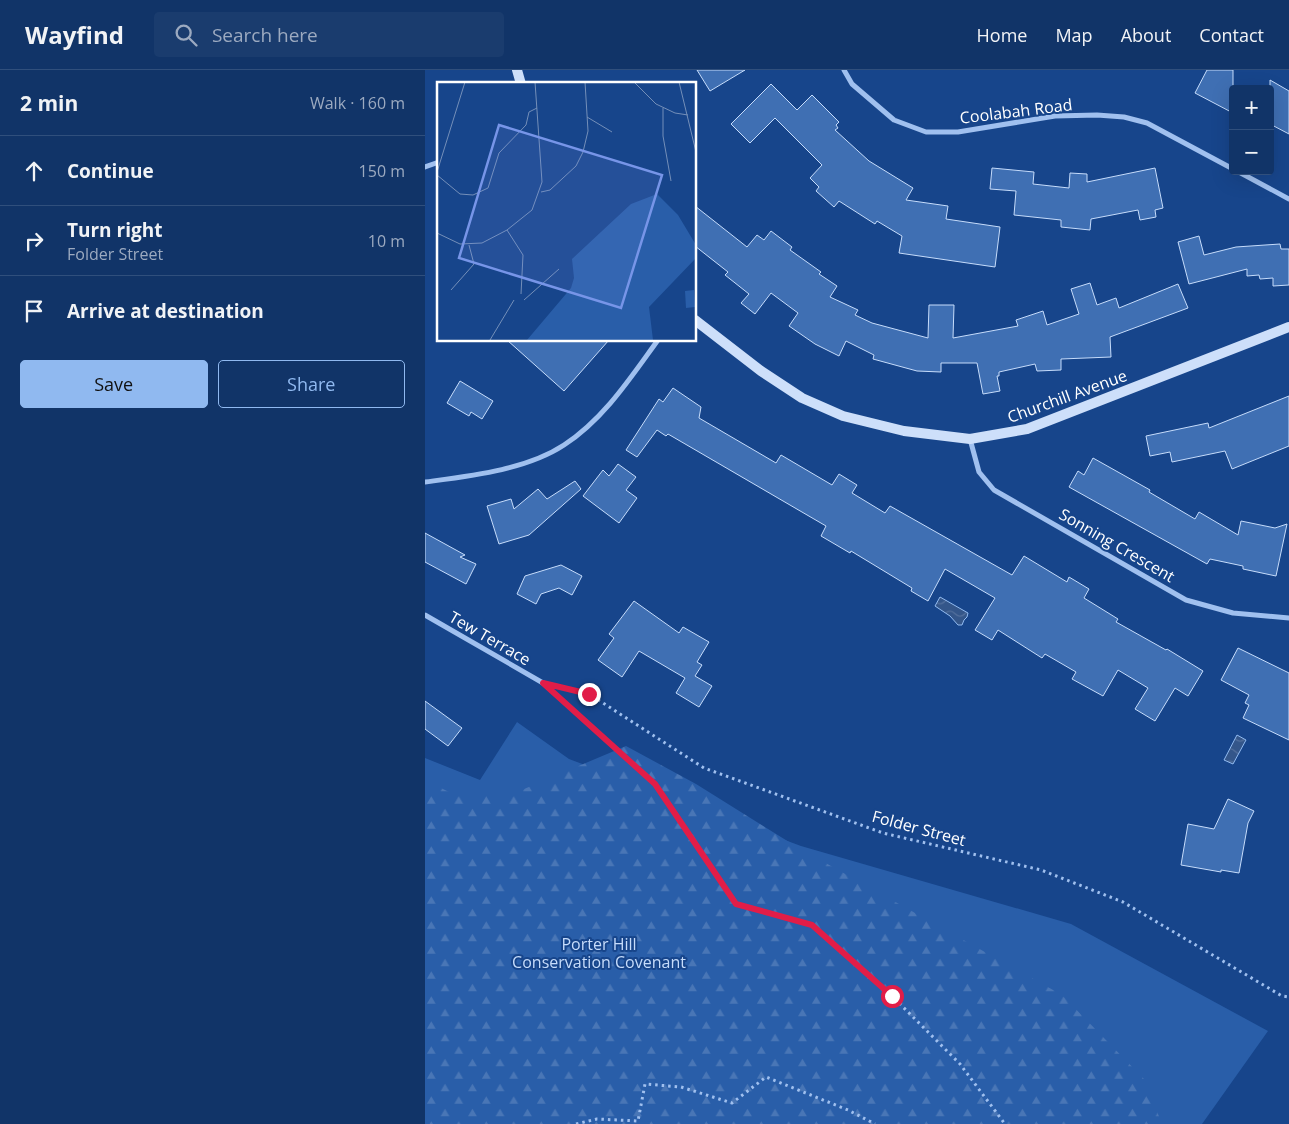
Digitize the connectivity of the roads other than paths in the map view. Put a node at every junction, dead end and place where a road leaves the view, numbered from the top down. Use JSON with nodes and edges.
{"nodes":[{"id":1,"x":844,"y":70,"type":"edge"},
{"id":2,"x":437,"y":163,"type":"edge"},
{"id":3,"x":425,"y":167,"type":"edge"},
{"id":4,"x":1229,"y":167,"type":"edge"},
{"id":5,"x":1244,"y":175,"type":"edge"},
{"id":6,"x":1289,"y":199,"type":"edge"},
{"id":7,"x":696,"y":321,"type":"edge"},
{"id":8,"x":1289,"y":327,"type":"edge"},
{"id":9,"x":657,"y":341,"type":"edge"},
{"id":10,"x":970,"y":439,"type":"junction"},
{"id":11,"x":425,"y":482,"type":"edge"},
{"id":12,"x":425,"y":615,"type":"edge"},
{"id":13,"x":1289,"y":618,"type":"edge"},
{"id":14,"x":543,"y":683,"type":"road end"}],
"edges":[{"from":1,"to":4,"type":"street","name":"Coolabah Road"},
{"from":2,"to":3,"type":"street"},
{"from":5,"to":6,"type":"street"},
{"from":7,"to":10,"type":"street","name":"Churchill Avenue"},
{"from":8,"to":10,"type":"street","name":"Churchill Avenue"},
{"from":9,"to":11,"type":"street"},
{"from":10,"to":13,"type":"street","name":"Sonning Crescent"},
{"from":12,"to":14,"type":"street","name":"Tew Terrace"}]}
